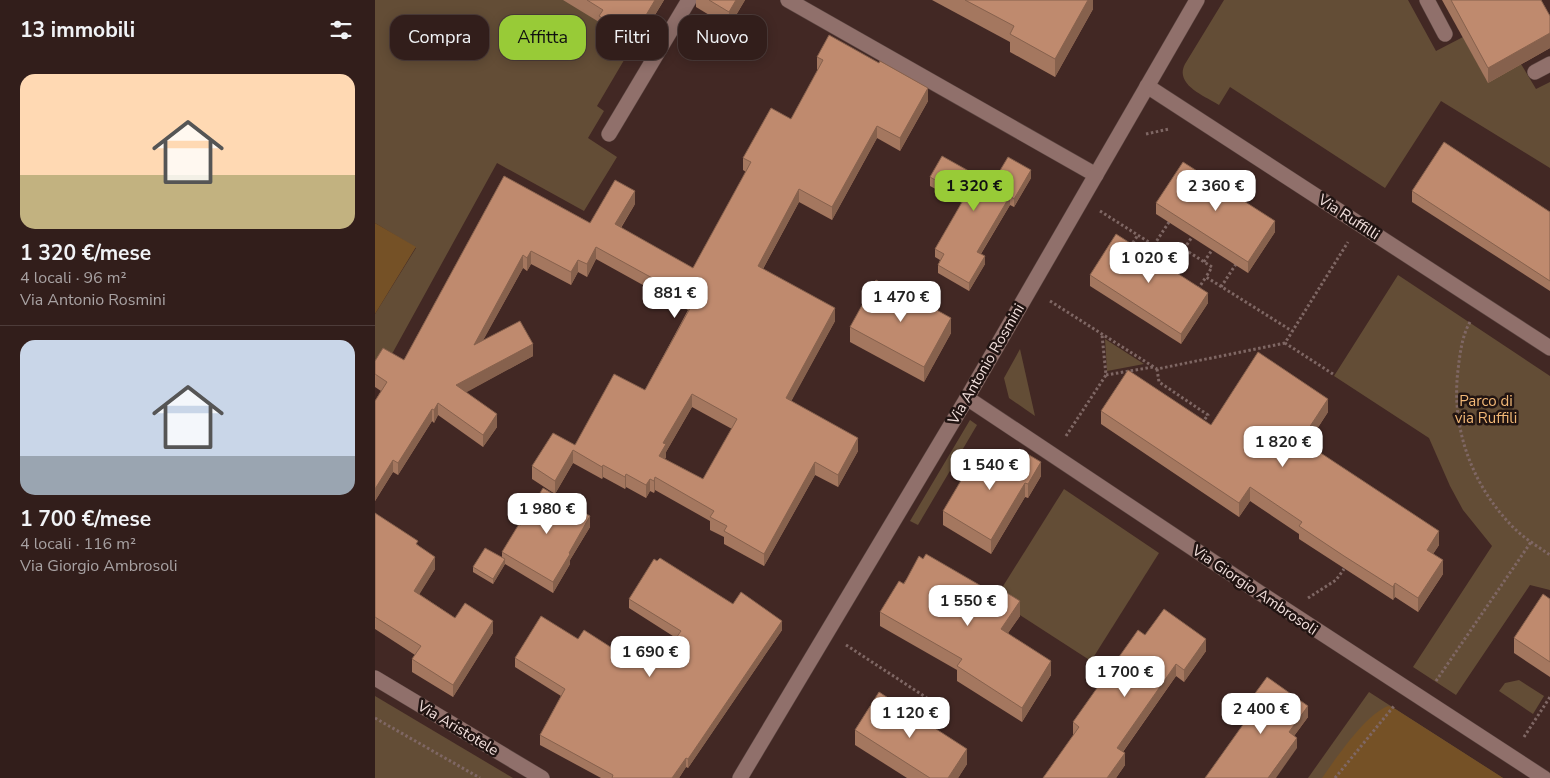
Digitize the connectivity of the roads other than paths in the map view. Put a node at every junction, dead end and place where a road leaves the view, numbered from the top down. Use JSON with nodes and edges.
{"nodes":[{"id":1,"x":689,"y":0,"type":"edge"},
{"id":2,"x":788,"y":0,"type":"edge"},
{"id":3,"x":1197,"y":0,"type":"edge"},
{"id":4,"x":1427,"y":0,"type":"edge"},
{"id":5,"x":1445,"y":34,"type":"dead end"},
{"id":6,"x":1550,"y":64,"type":"edge"},
{"id":7,"x":1535,"y":72,"type":"dead end"},
{"id":8,"x":1147,"y":86,"type":"junction"},
{"id":9,"x":609,"y":134,"type":"dead end"},
{"id":10,"x":1096,"y":174,"type":"junction"},
{"id":11,"x":1550,"y":348,"type":"edge"},
{"id":12,"x":967,"y":398,"type":"junction"},
{"id":13,"x":375,"y":678,"type":"edge"},
{"id":14,"x":542,"y":778,"type":"edge"},
{"id":15,"x":740,"y":778,"type":"edge"},
{"id":16,"x":1544,"y":778,"type":"edge"}],
"edges":[{"from":1,"to":9,"type":"street"},
{"from":2,"to":10,"type":"street"},
{"from":3,"to":8,"type":"street","name":"Via Antonio Rosmini"},
{"from":4,"to":5,"type":"street"},
{"from":6,"to":7,"type":"street"},
{"from":8,"to":10,"type":"street","name":"Via Antonio Rosmini"},
{"from":8,"to":11,"type":"street","name":"Via Ruffilli"},
{"from":10,"to":12,"type":"street","name":"Via Antonio Rosmini"},
{"from":12,"to":15,"type":"street","name":"Via Antonio Rosmini"},
{"from":12,"to":16,"type":"street","name":"Via Giorgio Ambrosoli"},
{"from":13,"to":14,"type":"street","name":"Via Aristotele"}]}
